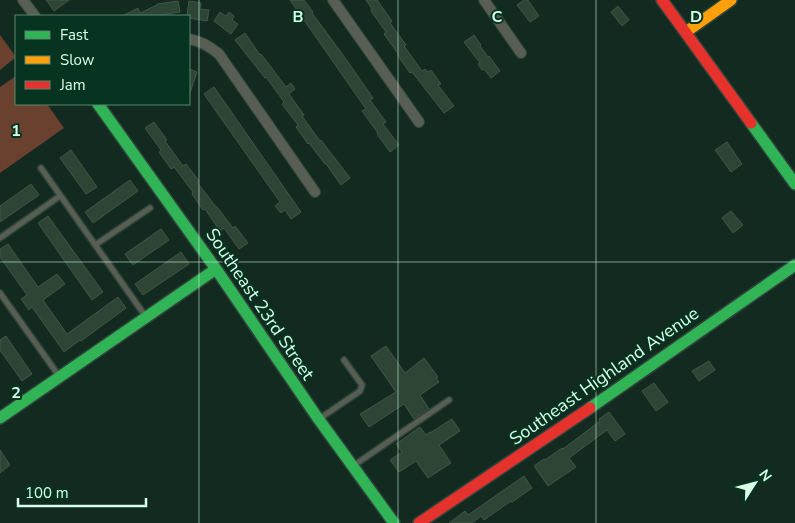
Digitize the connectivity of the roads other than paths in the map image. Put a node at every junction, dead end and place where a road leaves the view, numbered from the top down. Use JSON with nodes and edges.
{"nodes":[{"id":1,"x":23,"y":0,"type":"edge"},
{"id":2,"x":333,"y":0,"type":"edge"},
{"id":3,"x":484,"y":0,"type":"edge"},
{"id":4,"x":662,"y":0,"type":"edge"},
{"id":5,"x":731,"y":0,"type":"edge"},
{"id":6,"x":34,"y":15,"type":"edge"},
{"id":7,"x":686,"y":32,"type":"junction"},
{"id":8,"x":190,"y":39,"type":"edge"},
{"id":9,"x":521,"y":54,"type":"dead end"},
{"id":10,"x":99,"y":105,"type":"edge"},
{"id":11,"x":419,"y":122,"type":"dead end"},
{"id":12,"x":42,"y":168,"type":"dead end"},
{"id":13,"x":795,"y":184,"type":"edge"},
{"id":14,"x":315,"y":192,"type":"dead end"},
{"id":15,"x":60,"y":196,"type":"junction"},
{"id":16,"x":150,"y":208,"type":"dead end"},
{"id":17,"x":0,"y":238,"type":"edge"},
{"id":18,"x":95,"y":245,"type":"junction"},
{"id":19,"x":795,"y":265,"type":"edge"},
{"id":20,"x":216,"y":269,"type":"junction"},
{"id":21,"x":0,"y":293,"type":"edge"},
{"id":22,"x":3,"y":302,"type":"edge"},
{"id":23,"x":146,"y":317,"type":"junction"},
{"id":24,"x":344,"y":360,"type":"dead end"},
{"id":25,"x":59,"y":377,"type":"junction"},
{"id":26,"x":449,"y":400,"type":"dead end"},
{"id":27,"x":0,"y":418,"type":"edge"},
{"id":28,"x":319,"y":420,"type":"junction"},
{"id":29,"x":352,"y":466,"type":"junction"},
{"id":30,"x":394,"y":523,"type":"edge"},
{"id":31,"x":420,"y":523,"type":"edge"}],
"edges":[{"from":1,"to":6,"type":"street"},
{"from":2,"to":11,"type":"street"},
{"from":3,"to":9,"type":"street"},
{"from":4,"to":7,"type":"street"},
{"from":5,"to":7,"type":"street"},
{"from":7,"to":13,"type":"street"},
{"from":8,"to":14,"type":"street"},
{"from":10,"to":20,"type":"street","name":"Southeast 23rd Street"},
{"from":12,"to":15,"type":"lane"},
{"from":15,"to":17,"type":"lane"},
{"from":15,"to":18,"type":"lane"},
{"from":16,"to":18,"type":"lane"},
{"from":18,"to":23,"type":"lane"},
{"from":19,"to":31,"type":"street","name":"Southeast Highland Avenue"},
{"from":20,"to":23,"type":"street"},
{"from":20,"to":28,"type":"street","name":"Southeast 23rd Street"},
{"from":21,"to":22,"type":"lane"},
{"from":22,"to":25,"type":"lane"},
{"from":23,"to":25,"type":"street"},
{"from":24,"to":28,"type":"lane"},
{"from":25,"to":27,"type":"street"},
{"from":26,"to":29,"type":"lane"},
{"from":28,"to":29,"type":"street","name":"Southeast 23rd Street"},
{"from":29,"to":30,"type":"street","name":"Southeast 23rd Street"}]}
